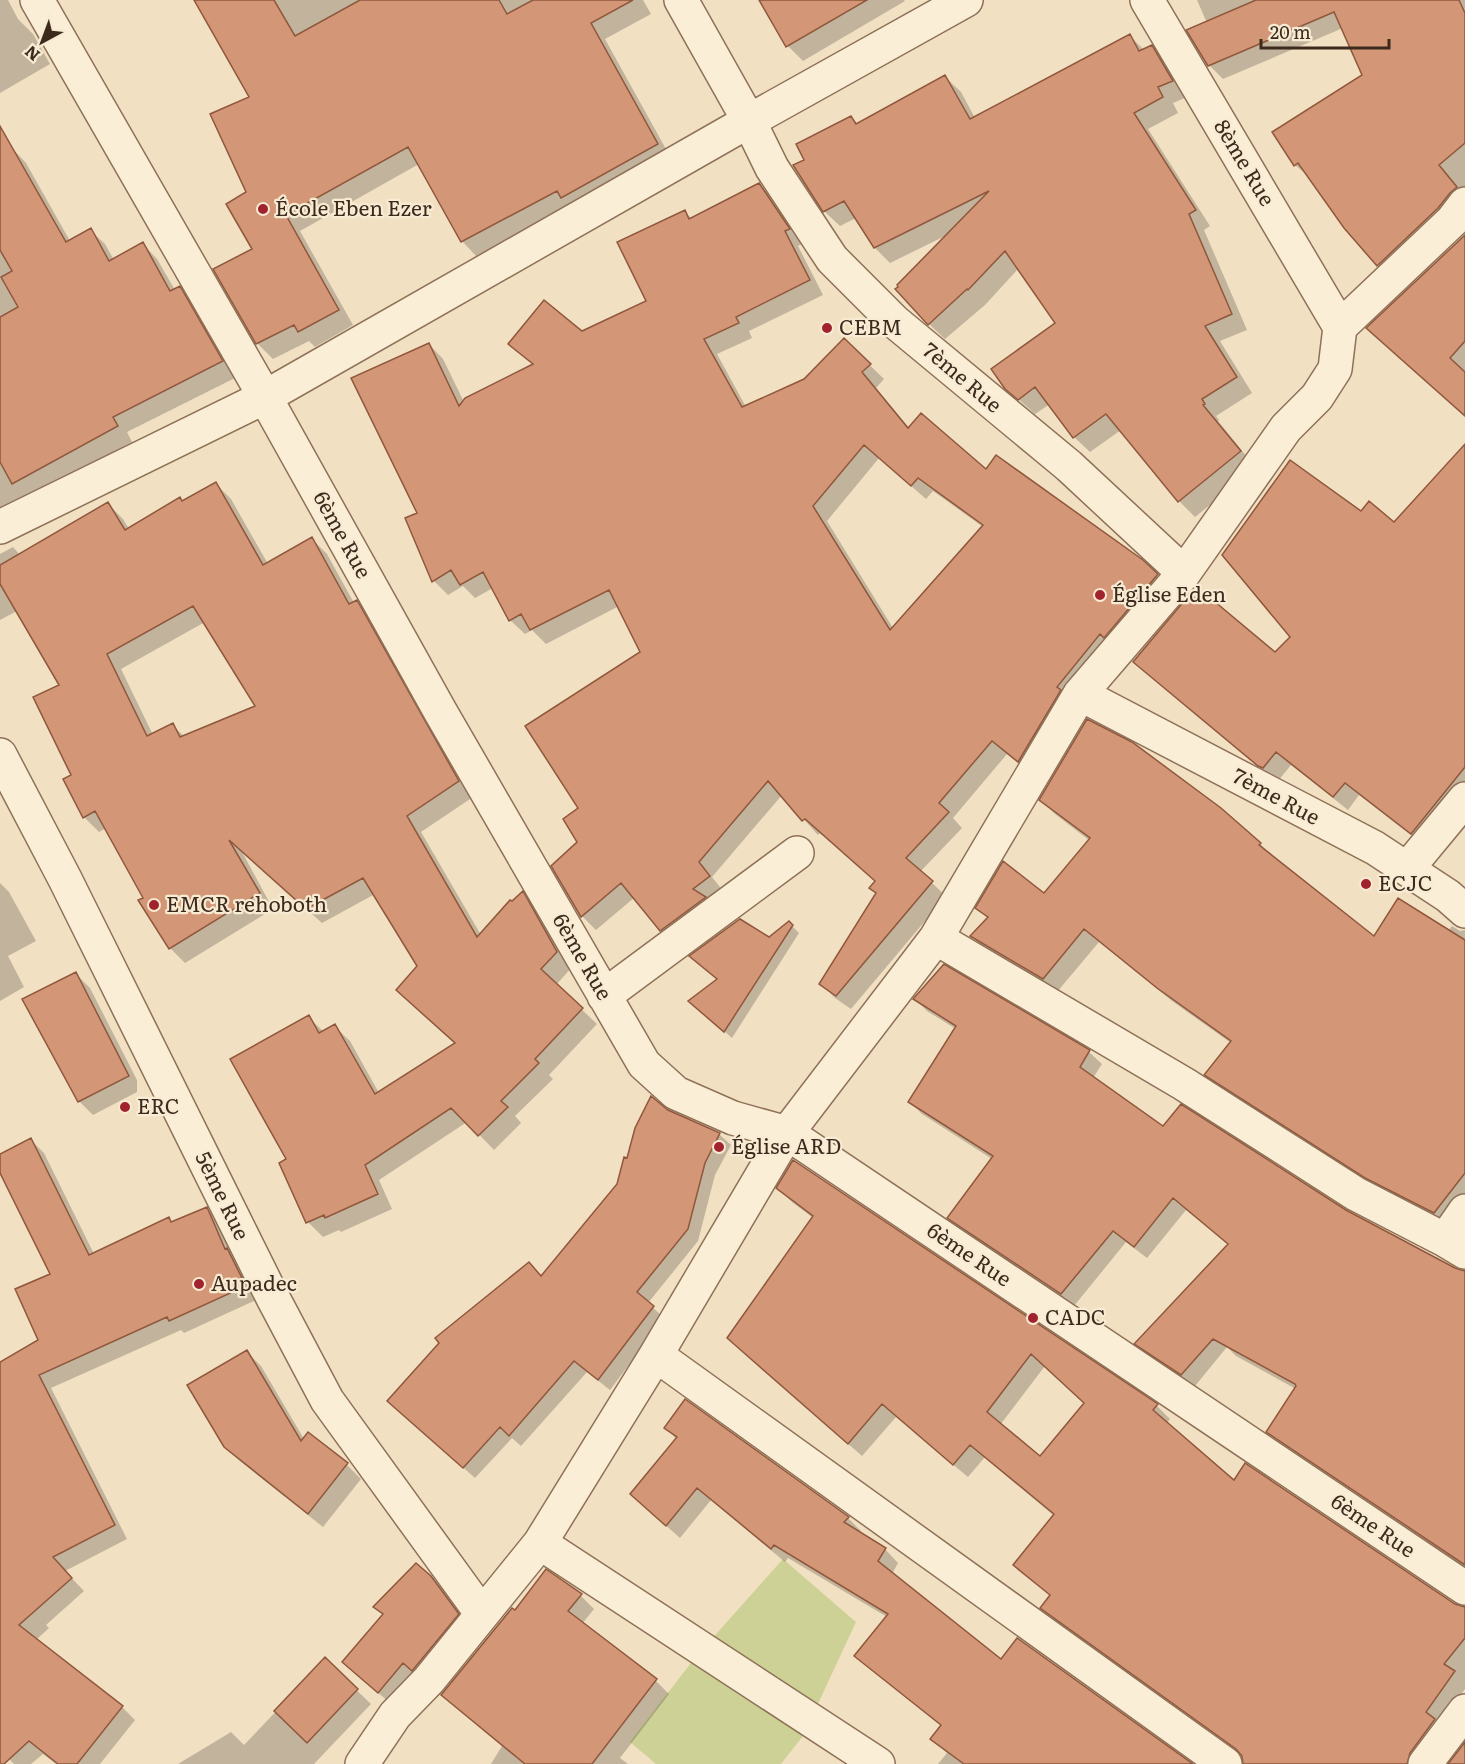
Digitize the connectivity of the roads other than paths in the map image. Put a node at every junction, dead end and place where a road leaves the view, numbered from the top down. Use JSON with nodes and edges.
{"nodes":[{"id":1,"x":37,"y":0,"type":"edge"},
{"id":2,"x":681,"y":0,"type":"edge"},
{"id":3,"x":966,"y":0,"type":"edge"},
{"id":4,"x":1147,"y":0,"type":"edge"},
{"id":5,"x":748,"y":121,"type":"junction"},
{"id":6,"x":1465,"y":204,"type":"edge"},
{"id":7,"x":1340,"y":327,"type":"junction"},
{"id":8,"x":265,"y":397,"type":"junction"},
{"id":9,"x":0,"y":527,"type":"edge"},
{"id":10,"x":1184,"y":573,"type":"junction"},
{"id":11,"x":1080,"y":694,"type":"junction"},
{"id":12,"x":0,"y":755,"type":"edge"},
{"id":13,"x":1465,"y":799,"type":"edge"},
{"id":14,"x":797,"y":853,"type":"dead end"},
{"id":15,"x":1407,"y":869,"type":"junction"},
{"id":16,"x":1465,"y":911,"type":"edge"},
{"id":17,"x":936,"y":938,"type":"junction"},
{"id":18,"x":604,"y":996,"type":"junction"},
{"id":19,"x":787,"y":1133,"type":"junction"},
{"id":20,"x":1465,"y":1211,"type":"edge"},
{"id":21,"x":1455,"y":1246,"type":"edge"},
{"id":22,"x":656,"y":1355,"type":"junction"},
{"id":23,"x":540,"y":1543,"type":"junction"},
{"id":24,"x":1465,"y":1588,"type":"edge"},
{"id":25,"x":482,"y":1614,"type":"junction"},
{"id":26,"x":1463,"y":1719,"type":"edge"},
{"id":27,"x":362,"y":1764,"type":"edge"},
{"id":28,"x":878,"y":1764,"type":"edge"},
{"id":29,"x":1225,"y":1764,"type":"edge"},
{"id":30,"x":1425,"y":1764,"type":"edge"}],
"edges":[{"from":1,"to":8,"type":"street","name":"6ème Rue"},
{"from":2,"to":5,"type":"street","name":"7ème Rue"},
{"from":3,"to":5,"type":"street"},
{"from":4,"to":7,"type":"street","name":"8ème Rue"},
{"from":5,"to":8,"type":"street"},
{"from":5,"to":10,"type":"street","name":"7ème Rue"},
{"from":6,"to":7,"type":"street"},
{"from":7,"to":10,"type":"street"},
{"from":8,"to":9,"type":"street"},
{"from":8,"to":18,"type":"street","name":"6ème Rue"},
{"from":10,"to":11,"type":"street"},
{"from":11,"to":15,"type":"street","name":"7ème Rue"},
{"from":11,"to":17,"type":"street"},
{"from":12,"to":25,"type":"street","name":"5ème Rue"},
{"from":13,"to":15,"type":"street"},
{"from":14,"to":18,"type":"street"},
{"from":15,"to":16,"type":"street","name":"7ème Rue"},
{"from":17,"to":19,"type":"street"},
{"from":17,"to":21,"type":"street"},
{"from":18,"to":19,"type":"street","name":"6ème Rue"},
{"from":19,"to":22,"type":"street"},
{"from":19,"to":24,"type":"street","name":"6ème Rue"},
{"from":20,"to":21,"type":"street"},
{"from":22,"to":23,"type":"street"},
{"from":22,"to":29,"type":"street"},
{"from":23,"to":25,"type":"street"},
{"from":23,"to":28,"type":"street"},
{"from":25,"to":27,"type":"street"},
{"from":26,"to":30,"type":"street"}]}
